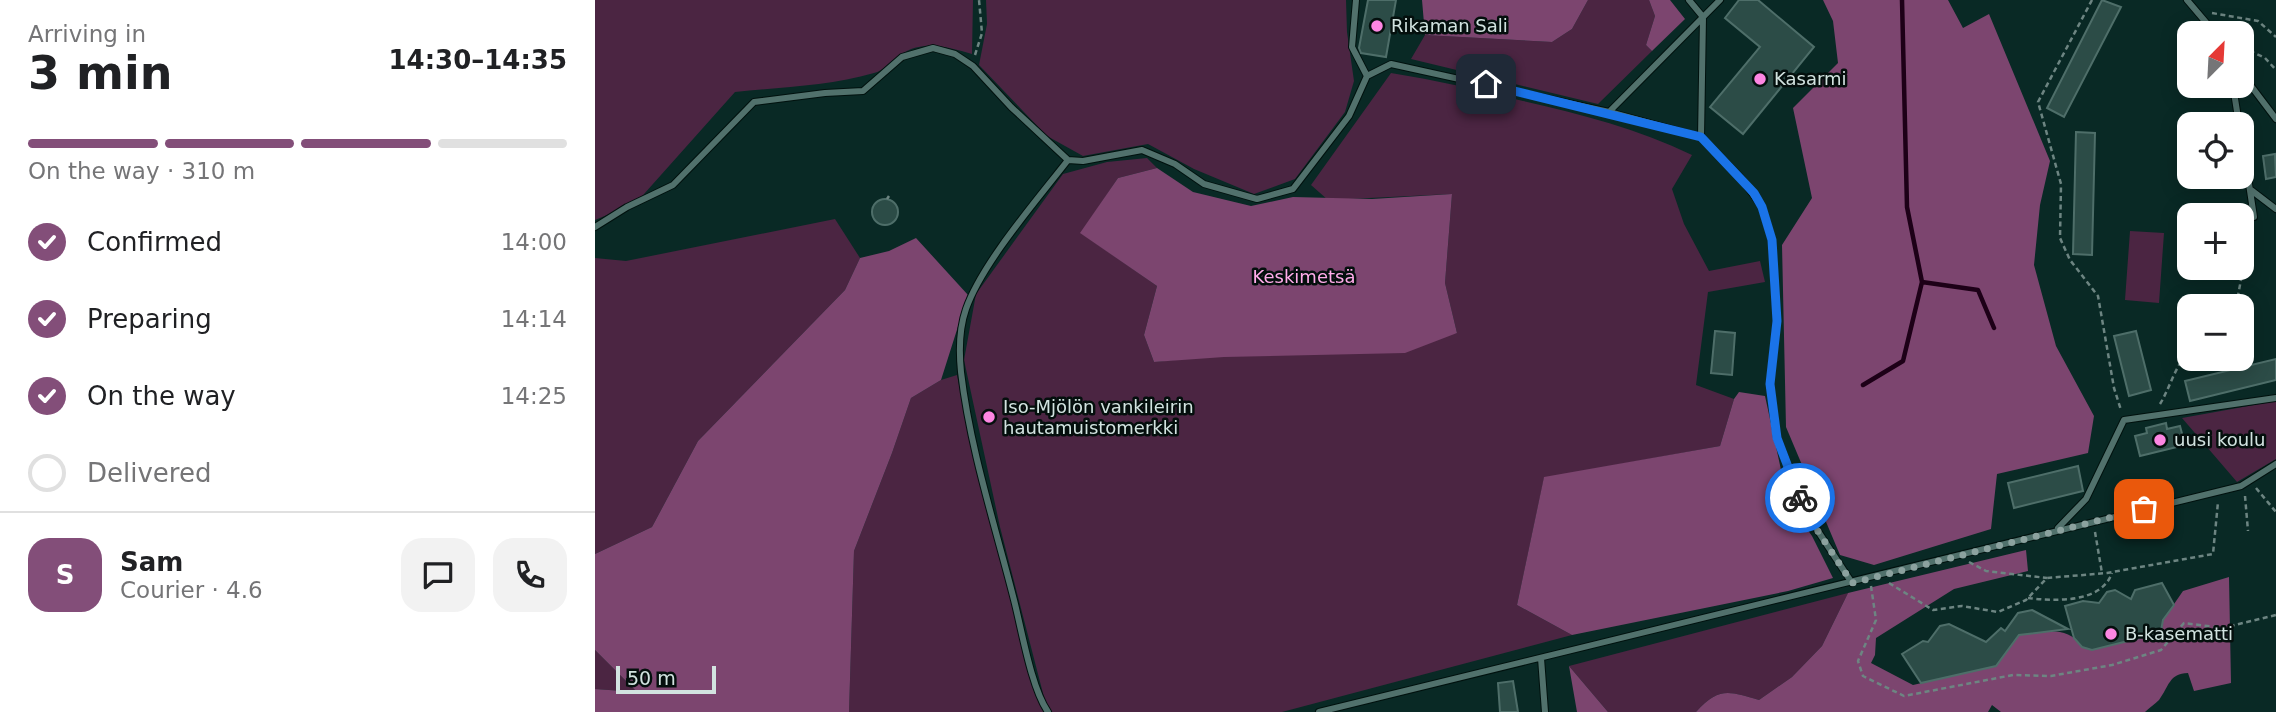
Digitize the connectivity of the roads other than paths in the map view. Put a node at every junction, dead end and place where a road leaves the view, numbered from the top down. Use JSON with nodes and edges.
{"nodes":[{"id":1,"x":1356,"y":0,"type":"edge"},
{"id":2,"x":1689,"y":0,"type":"edge"},
{"id":3,"x":1720,"y":0,"type":"edge"},
{"id":4,"x":2187,"y":0,"type":"edge"},
{"id":5,"x":1703,"y":17,"type":"junction"},
{"id":6,"x":2205,"y":21,"type":"edge"},
{"id":7,"x":1367,"y":76,"type":"junction"},
{"id":8,"x":2254,"y":90,"type":"edge"},
{"id":9,"x":1609,"y":112,"type":"junction"},
{"id":10,"x":2276,"y":120,"type":"edge"},
{"id":11,"x":1701,"y":137,"type":"junction"},
{"id":12,"x":1068,"y":160,"type":"junction"},
{"id":13,"x":2251,"y":190,"type":"joint"},
{"id":14,"x":2252,"y":203,"type":"edge"},
{"id":15,"x":2276,"y":209,"type":"edge"},
{"id":16,"x":595,"y":227,"type":"edge"},
{"id":17,"x":2276,"y":398,"type":"edge"},
{"id":18,"x":2276,"y":464,"type":"edge"},
{"id":19,"x":2057,"y":530,"type":"junction"},
{"id":20,"x":1852,"y":583,"type":"junction"},
{"id":21,"x":1541,"y":658,"type":"junction"},
{"id":22,"x":1048,"y":712,"type":"edge"},
{"id":23,"x":1319,"y":712,"type":"edge"},
{"id":24,"x":1545,"y":712,"type":"edge"}],
"edges":[{"from":1,"to":7,"type":"lane"},
{"from":2,"to":5,"type":"lane"},
{"from":3,"to":5,"type":"lane"},
{"from":4,"to":6,"type":"lane"},
{"from":5,"to":9,"type":"lane"},
{"from":5,"to":11,"type":"lane"},
{"from":7,"to":9,"type":"lane"},
{"from":7,"to":12,"type":"lane"},
{"from":8,"to":10,"type":"lane"},
{"from":9,"to":11,"type":"lane"},
{"from":11,"to":20,"type":"lane"},
{"from":12,"to":16,"type":"lane"},
{"from":12,"to":22,"type":"lane"},
{"from":13,"to":14,"type":"lane"},
{"from":13,"to":15,"type":"lane"},
{"from":17,"to":19,"type":"lane"},
{"from":18,"to":19,"type":"lane"},
{"from":19,"to":20,"type":"lane"},
{"from":20,"to":21,"type":"lane"},
{"from":21,"to":23,"type":"lane"},
{"from":21,"to":24,"type":"lane"}]}
